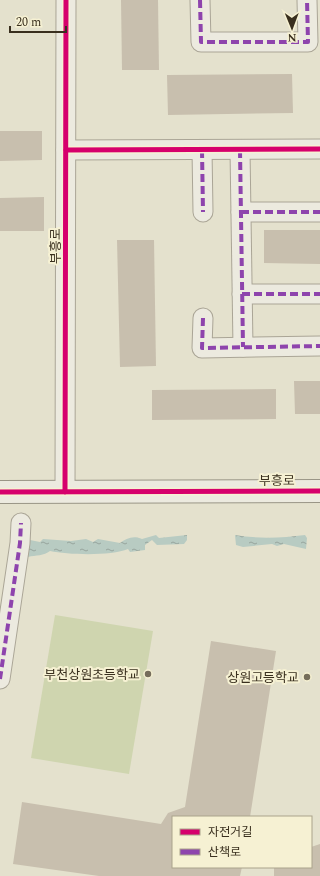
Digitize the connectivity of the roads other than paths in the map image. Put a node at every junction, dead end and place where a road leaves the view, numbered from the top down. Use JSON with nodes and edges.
{"nodes":[{"id":1,"x":66,"y":0,"type":"edge"},
{"id":2,"x":200,"y":0,"type":"edge"},
{"id":3,"x":307,"y":0,"type":"edge"},
{"id":4,"x":320,"y":149,"type":"edge"},
{"id":5,"x":66,"y":150,"type":"junction"},
{"id":6,"x":202,"y":150,"type":"junction"},
{"id":7,"x":240,"y":150,"type":"junction"},
{"id":8,"x":203,"y":212,"type":"dead end"},
{"id":9,"x":241,"y":212,"type":"junction"},
{"id":10,"x":320,"y":212,"type":"edge"},
{"id":11,"x":242,"y":294,"type":"junction"},
{"id":12,"x":320,"y":294,"type":"edge"},
{"id":13,"x":203,"y":318,"type":"dead end"},
{"id":14,"x":320,"y":346,"type":"edge"},
{"id":15,"x":243,"y":347,"type":"junction"},
{"id":16,"x":320,"y":491,"type":"edge"},
{"id":17,"x":0,"y":492,"type":"edge"},
{"id":18,"x":65,"y":492,"type":"junction"},
{"id":19,"x":21,"y":523,"type":"dead end"},
{"id":20,"x":0,"y":679,"type":"edge"}],
"edges":[{"from":1,"to":5,"type":"street","name":"부흥로"},
{"from":2,"to":3,"type":"street"},
{"from":4,"to":7,"type":"street"},
{"from":5,"to":6,"type":"street"},
{"from":5,"to":18,"type":"street","name":"부흥로"},
{"from":6,"to":7,"type":"street"},
{"from":6,"to":8,"type":"street"},
{"from":7,"to":9,"type":"street"},
{"from":9,"to":10,"type":"street"},
{"from":9,"to":11,"type":"street"},
{"from":11,"to":12,"type":"street"},
{"from":11,"to":15,"type":"street"},
{"from":13,"to":15,"type":"street"},
{"from":14,"to":15,"type":"street"},
{"from":16,"to":18,"type":"street","name":"부흥로"},
{"from":17,"to":18,"type":"street","name":"부흥로"},
{"from":19,"to":20,"type":"street"}]}
